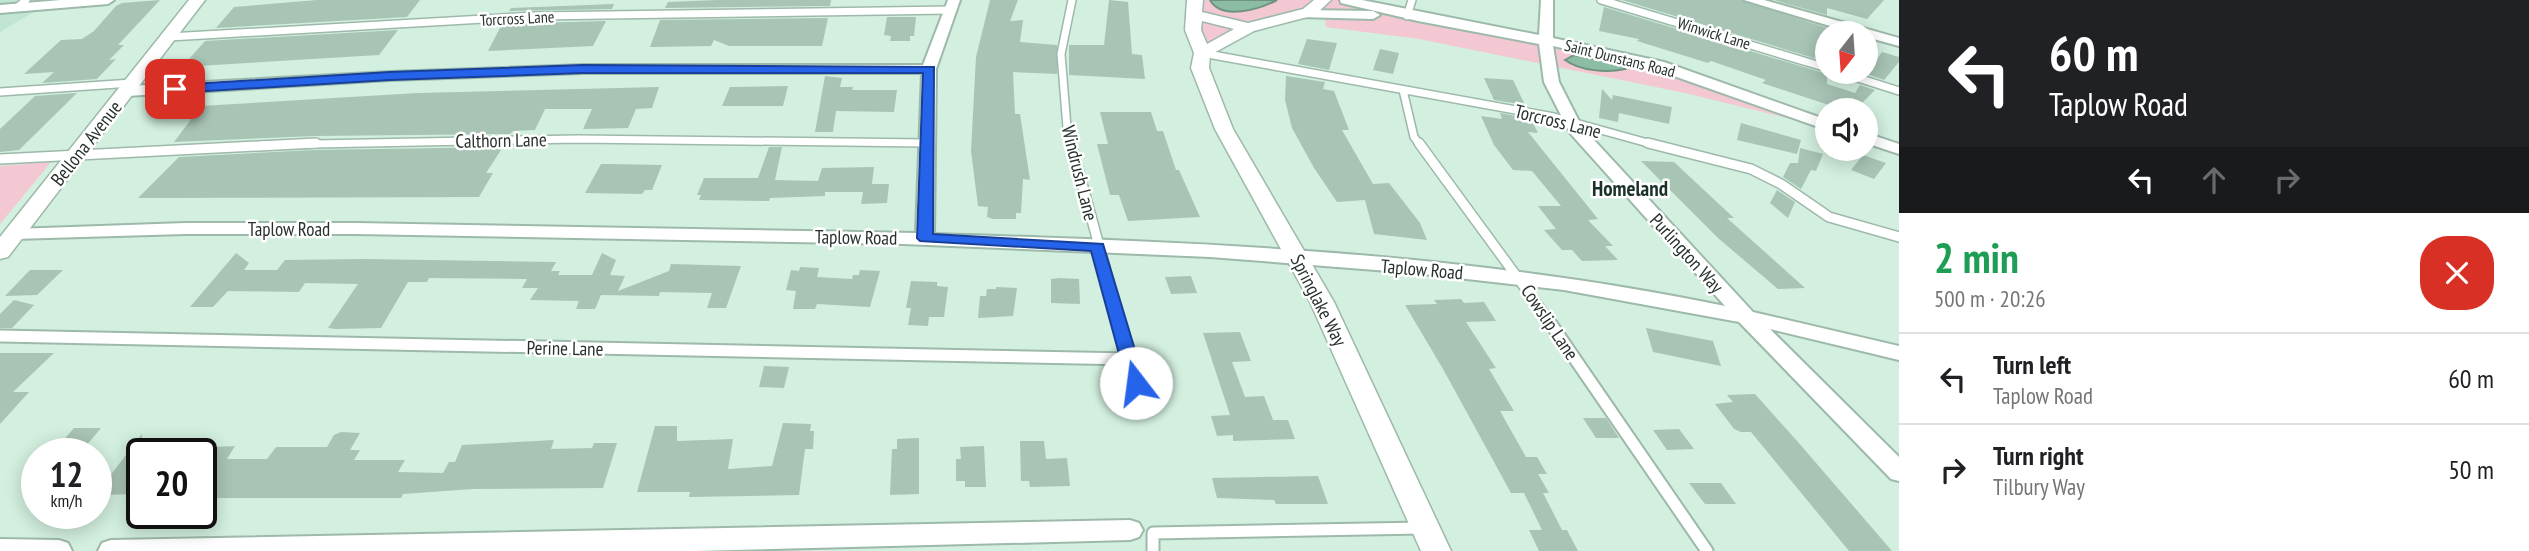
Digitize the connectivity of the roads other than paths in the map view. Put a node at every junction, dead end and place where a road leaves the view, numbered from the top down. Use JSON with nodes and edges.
{"nodes":[{"id":1,"x":108,"y":0,"type":"edge"},
{"id":2,"x":197,"y":0,"type":"edge"},
{"id":3,"x":1072,"y":0,"type":"edge"},
{"id":4,"x":1323,"y":0,"type":"edge"},
{"id":5,"x":1346,"y":0,"type":"edge"},
{"id":6,"x":1412,"y":0,"type":"edge"},
{"id":7,"x":1546,"y":0,"type":"edge"},
{"id":8,"x":1601,"y":0,"type":"edge"},
{"id":9,"x":1750,"y":0,"type":"edge"},
{"id":10,"x":22,"y":4,"type":"edge"},
{"id":11,"x":952,"y":5,"type":"edge"},
{"id":12,"x":1194,"y":7,"type":"edge"},
{"id":13,"x":0,"y":9,"type":"edge"},
{"id":14,"x":1304,"y":14,"type":"junction"},
{"id":15,"x":1407,"y":16,"type":"junction"},
{"id":16,"x":1248,"y":28,"type":"junction"},
{"id":17,"x":169,"y":37,"type":"junction"},
{"id":18,"x":1545,"y":39,"type":"junction"},
{"id":19,"x":1899,"y":42,"type":"edge"},
{"id":20,"x":1202,"y":53,"type":"junction"},
{"id":21,"x":1815,"y":64,"type":"edge"},
{"id":22,"x":929,"y":69,"type":"junction"},
{"id":23,"x":1877,"y":84,"type":"edge"},
{"id":24,"x":130,"y":87,"type":"junction"},
{"id":25,"x":1403,"y":90,"type":"junction"},
{"id":26,"x":1899,"y":91,"type":"edge"},
{"id":27,"x":0,"y":92,"type":"edge"},
{"id":28,"x":1815,"y":121,"type":"edge"},
{"id":29,"x":1572,"y":124,"type":"junction"},
{"id":30,"x":1878,"y":142,"type":"edge"},
{"id":31,"x":926,"y":143,"type":"junction"},
{"id":32,"x":1899,"y":149,"type":"edge"},
{"id":33,"x":77,"y":153,"type":"junction"},
{"id":34,"x":0,"y":159,"type":"edge"},
{"id":35,"x":14,"y":234,"type":"junction"},
{"id":36,"x":1899,"y":237,"type":"edge"},
{"id":37,"x":925,"y":238,"type":"junction"},
{"id":38,"x":1098,"y":247,"type":"junction"},
{"id":39,"x":0,"y":252,"type":"edge"},
{"id":40,"x":1298,"y":258,"type":"junction"},
{"id":41,"x":1520,"y":278,"type":"junction"},
{"id":42,"x":1744,"y":315,"type":"junction"},
{"id":43,"x":0,"y":336,"type":"edge"},
{"id":44,"x":1899,"y":353,"type":"edge"},
{"id":45,"x":1130,"y":359,"type":"junction"},
{"id":46,"x":1136,"y":383,"type":"dead end"},
{"id":47,"x":1899,"y":472,"type":"edge"},
{"id":48,"x":1426,"y":528,"type":"junction"},
{"id":49,"x":1130,"y":530,"type":"dead end"},
{"id":50,"x":841,"y":544,"type":"edge"},
{"id":51,"x":0,"y":551,"type":"edge"},
{"id":52,"x":59,"y":551,"type":"edge"},
{"id":53,"x":111,"y":551,"type":"edge"},
{"id":54,"x":1153,"y":551,"type":"edge"},
{"id":55,"x":1436,"y":551,"type":"edge"},
{"id":56,"x":1707,"y":551,"type":"edge"}],
"edges":[{"from":1,"to":10,"type":"street"},
{"from":2,"to":17,"type":"street","name":"Bellona Avenue"},
{"from":3,"to":38,"type":"lane","name":"Windrush Lane"},
{"from":4,"to":14,"type":"street"},
{"from":5,"to":15,"type":"street","name":"Saint Dunstans Road"},
{"from":6,"to":15,"type":"lane"},
{"from":7,"to":18,"type":"street","name":"Purlington Way"},
{"from":8,"to":21,"type":"lane","name":"Winwick Lane"},
{"from":9,"to":19,"type":"street"},
{"from":10,"to":13,"type":"street"},
{"from":11,"to":17,"type":"lane","name":"Torcross Lane"},
{"from":11,"to":22,"type":"street"},
{"from":12,"to":16,"type":"street"},
{"from":12,"to":20,"type":"street","name":"Springlake Way"},
{"from":14,"to":15,"type":"street","name":"Saint Dunstans Road"},
{"from":14,"to":16,"type":"street"},
{"from":15,"to":18,"type":"street","name":"Saint Dunstans Road"},
{"from":16,"to":20,"type":"street"},
{"from":17,"to":24,"type":"street","name":"Bellona Avenue"},
{"from":18,"to":28,"type":"street","name":"Saint Dunstans Road"},
{"from":18,"to":29,"type":"street","name":"Purlington Way"},
{"from":20,"to":25,"type":"lane","name":"Torcross Lane"},
{"from":20,"to":40,"type":"street","name":"Springlake Way"},
{"from":22,"to":24,"type":"street"},
{"from":22,"to":31,"type":"street"},
{"from":23,"to":26,"type":"lane"},
{"from":24,"to":27,"type":"lane"},
{"from":24,"to":33,"type":"street","name":"Bellona Avenue"},
{"from":25,"to":29,"type":"lane","name":"Torcross Lane"},
{"from":25,"to":41,"type":"lane","name":"Cowslip Lane"},
{"from":29,"to":36,"type":"lane","name":"Torcross Lane"},
{"from":29,"to":42,"type":"street","name":"Purlington Way"},
{"from":30,"to":32,"type":"street"},
{"from":31,"to":33,"type":"lane","name":"Calthorn Lane"},
{"from":31,"to":37,"type":"street"},
{"from":33,"to":34,"type":"lane","name":"Calthorn Lane"},
{"from":33,"to":35,"type":"street","name":"Bellona Avenue"},
{"from":35,"to":37,"type":"street","name":"Taplow Road"},
{"from":35,"to":39,"type":"street","name":"Bellona Avenue"},
{"from":37,"to":38,"type":"street","name":"Taplow Road"},
{"from":38,"to":40,"type":"street","name":"Taplow Road"},
{"from":38,"to":45,"type":"lane","name":"Windrush Lane"},
{"from":40,"to":41,"type":"street","name":"Taplow Road"},
{"from":40,"to":48,"type":"street","name":"Springlake Way"},
{"from":41,"to":42,"type":"street","name":"Taplow Road"},
{"from":41,"to":56,"type":"lane","name":"Cowslip Lane"},
{"from":42,"to":44,"type":"street","name":"Taplow Road"},
{"from":42,"to":47,"type":"street","name":"Purlington Way"},
{"from":43,"to":45,"type":"lane","name":"Perine Lane"},
{"from":45,"to":46,"type":"lane","name":"Windrush Lane"},
{"from":48,"to":54,"type":"lane"},
{"from":48,"to":55,"type":"street","name":"Springlake Way"},
{"from":49,"to":50,"type":"street"},
{"from":50,"to":53,"type":"street"},
{"from":51,"to":52,"type":"street"}]}
